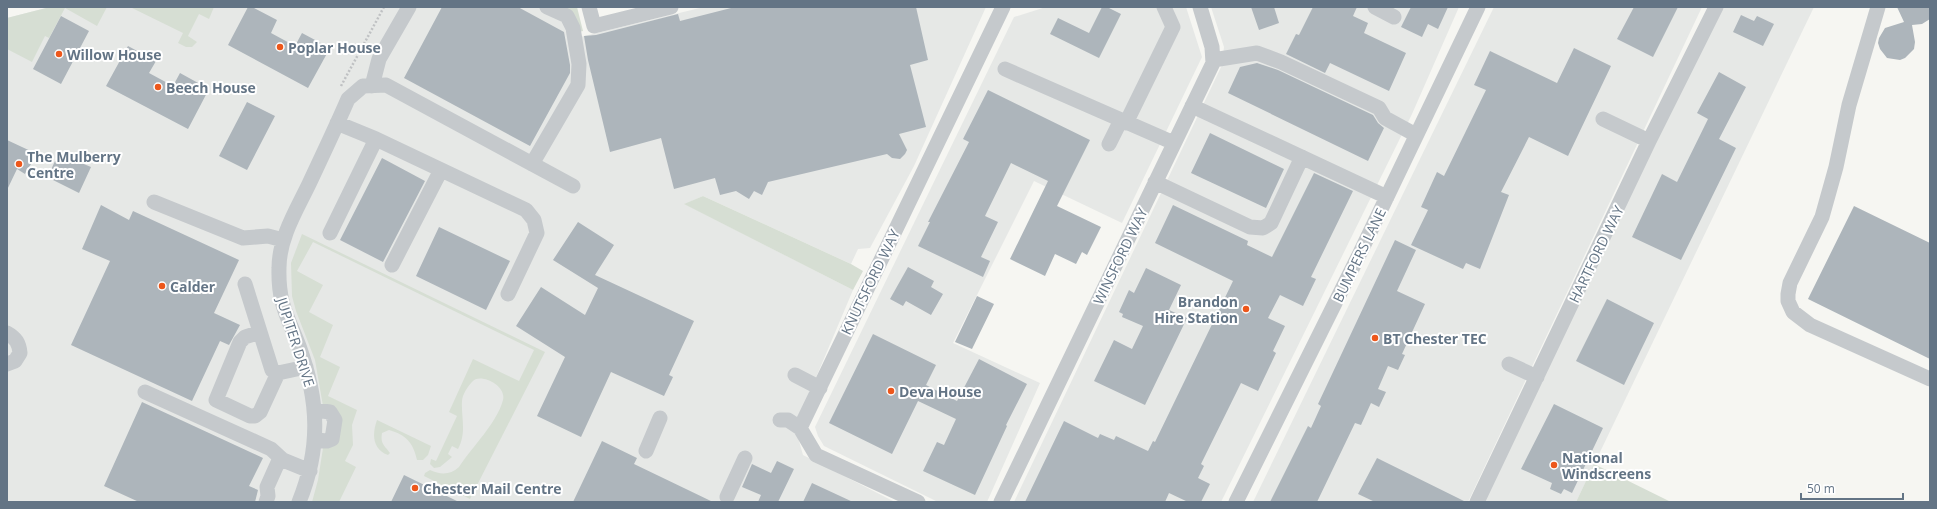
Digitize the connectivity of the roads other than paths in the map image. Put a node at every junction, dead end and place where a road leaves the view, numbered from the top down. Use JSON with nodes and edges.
{"nodes":[{"id":1,"x":409,"y":7,"type":"edge"},
{"id":2,"x":547,"y":7,"type":"edge"},
{"id":3,"x":589,"y":7,"type":"edge"},
{"id":4,"x":671,"y":7,"type":"edge"},
{"id":5,"x":1003,"y":7,"type":"edge"},
{"id":6,"x":1164,"y":7,"type":"edge"},
{"id":7,"x":1200,"y":7,"type":"edge"},
{"id":8,"x":1375,"y":7,"type":"edge"},
{"id":9,"x":1478,"y":7,"type":"edge"},
{"id":10,"x":1716,"y":7,"type":"edge"},
{"id":11,"x":1878,"y":7,"type":"edge"},
{"id":12,"x":1394,"y":17,"type":"dead end"},
{"id":13,"x":1213,"y":60,"type":"junction"},
{"id":14,"x":1005,"y":69,"type":"dead end"},
{"id":15,"x":372,"y":86,"type":"junction"},
{"id":16,"x":1192,"y":106,"type":"junction"},
{"id":17,"x":1603,"y":119,"type":"dead end"},
{"id":18,"x":1124,"y":122,"type":"junction"},
{"id":19,"x":337,"y":123,"type":"junction"},
{"id":20,"x":1416,"y":135,"type":"junction"},
{"id":21,"x":376,"y":139,"type":"junction"},
{"id":22,"x":1649,"y":141,"type":"junction"},
{"id":23,"x":1174,"y":143,"type":"junction"},
{"id":24,"x":1109,"y":144,"type":"dead end"},
{"id":25,"x":1302,"y":157,"type":"junction"},
{"id":26,"x":532,"y":164,"type":"junction"},
{"id":27,"x":441,"y":170,"type":"junction"},
{"id":28,"x":1155,"y":182,"type":"junction"},
{"id":29,"x":573,"y":186,"type":"dead end"},
{"id":30,"x":1387,"y":197,"type":"junction"},
{"id":31,"x":154,"y":202,"type":"dead end"},
{"id":32,"x":330,"y":233,"type":"dead end"},
{"id":33,"x":283,"y":240,"type":"junction"},
{"id":34,"x":392,"y":265,"type":"dead end"},
{"id":35,"x":245,"y":284,"type":"dead end"},
{"id":36,"x":508,"y":294,"type":"dead end"},
{"id":37,"x":7,"y":332,"type":"edge"},
{"id":38,"x":260,"y":332,"type":"junction"},
{"id":39,"x":7,"y":364,"type":"edge"},
{"id":40,"x":1509,"y":364,"type":"dead end"},
{"id":41,"x":306,"y":367,"type":"junction"},
{"id":42,"x":278,"y":374,"type":"junction"},
{"id":43,"x":795,"y":375,"type":"dead end"},
{"id":44,"x":1537,"y":377,"type":"junction"},
{"id":45,"x":1930,"y":379,"type":"edge"},
{"id":46,"x":820,"y":388,"type":"junction"},
{"id":47,"x":145,"y":392,"type":"dead end"},
{"id":48,"x":660,"y":418,"type":"dead end"},
{"id":49,"x":780,"y":420,"type":"dead end"},
{"id":50,"x":800,"y":428,"type":"junction"},
{"id":51,"x":646,"y":451,"type":"dead end"},
{"id":52,"x":280,"y":458,"type":"junction"},
{"id":53,"x":745,"y":458,"type":"dead end"},
{"id":54,"x":310,"y":471,"type":"junction"},
{"id":55,"x":727,"y":496,"type":"dead end"},
{"id":56,"x":266,"y":502,"type":"edge"},
{"id":57,"x":299,"y":502,"type":"edge"},
{"id":58,"x":918,"y":502,"type":"edge"},
{"id":59,"x":1001,"y":502,"type":"edge"},
{"id":60,"x":1236,"y":502,"type":"edge"},
{"id":61,"x":1477,"y":502,"type":"edge"}],
"edges":[{"from":1,"to":15,"type":"street"},
{"from":2,"to":26,"type":"street"},
{"from":3,"to":4,"type":"street"},
{"from":5,"to":46,"type":"street","name":"KNUTSFORD WAY"},
{"from":6,"to":18,"type":"street"},
{"from":7,"to":13,"type":"street"},
{"from":8,"to":12,"type":"street"},
{"from":9,"to":20,"type":"street","name":"BUMPERS LANE"},
{"from":10,"to":22,"type":"street","name":"HARTFORD WAY"},
{"from":11,"to":45,"type":"street"},
{"from":13,"to":16,"type":"street","name":"WINSFORD WAY"},
{"from":13,"to":20,"type":"street"},
{"from":14,"to":18,"type":"street"},
{"from":15,"to":19,"type":"street","name":"JUPITER DRIVE"},
{"from":15,"to":26,"type":"street"},
{"from":16,"to":23,"type":"street","name":"WINSFORD WAY"},
{"from":16,"to":25,"type":"street"},
{"from":17,"to":22,"type":"street"},
{"from":18,"to":23,"type":"street"},
{"from":18,"to":24,"type":"street"},
{"from":19,"to":21,"type":"street"},
{"from":19,"to":33,"type":"street","name":"JUPITER DRIVE"},
{"from":20,"to":30,"type":"street","name":"BUMPERS LANE"},
{"from":21,"to":27,"type":"street"},
{"from":21,"to":32,"type":"street"},
{"from":22,"to":44,"type":"street","name":"HARTFORD WAY"},
{"from":23,"to":28,"type":"street","name":"WINSFORD WAY"},
{"from":25,"to":28,"type":"street"},
{"from":25,"to":30,"type":"street"},
{"from":26,"to":29,"type":"street"},
{"from":27,"to":34,"type":"street"},
{"from":27,"to":36,"type":"street"},
{"from":28,"to":59,"type":"street","name":"WINSFORD WAY"},
{"from":30,"to":60,"type":"street","name":"BUMPERS LANE"},
{"from":31,"to":33,"type":"street"},
{"from":33,"to":41,"type":"street","name":"JUPITER DRIVE"},
{"from":35,"to":38,"type":"street"},
{"from":37,"to":39,"type":"street"},
{"from":38,"to":42,"type":"street"},
{"from":38,"to":42,"type":"street"},
{"from":40,"to":44,"type":"street"},
{"from":41,"to":42,"type":"street"},
{"from":41,"to":54,"type":"street","name":"JUPITER DRIVE"},
{"from":43,"to":46,"type":"street"},
{"from":44,"to":61,"type":"street","name":"HARTFORD WAY"},
{"from":46,"to":50,"type":"street","name":"KNUTSFORD WAY"},
{"from":47,"to":52,"type":"street"},
{"from":48,"to":51,"type":"street"},
{"from":49,"to":50,"type":"street"},
{"from":50,"to":58,"type":"street"},
{"from":52,"to":54,"type":"street"},
{"from":52,"to":56,"type":"street"},
{"from":53,"to":55,"type":"street"},
{"from":54,"to":57,"type":"street","name":"JUPITER DRIVE"}]}
